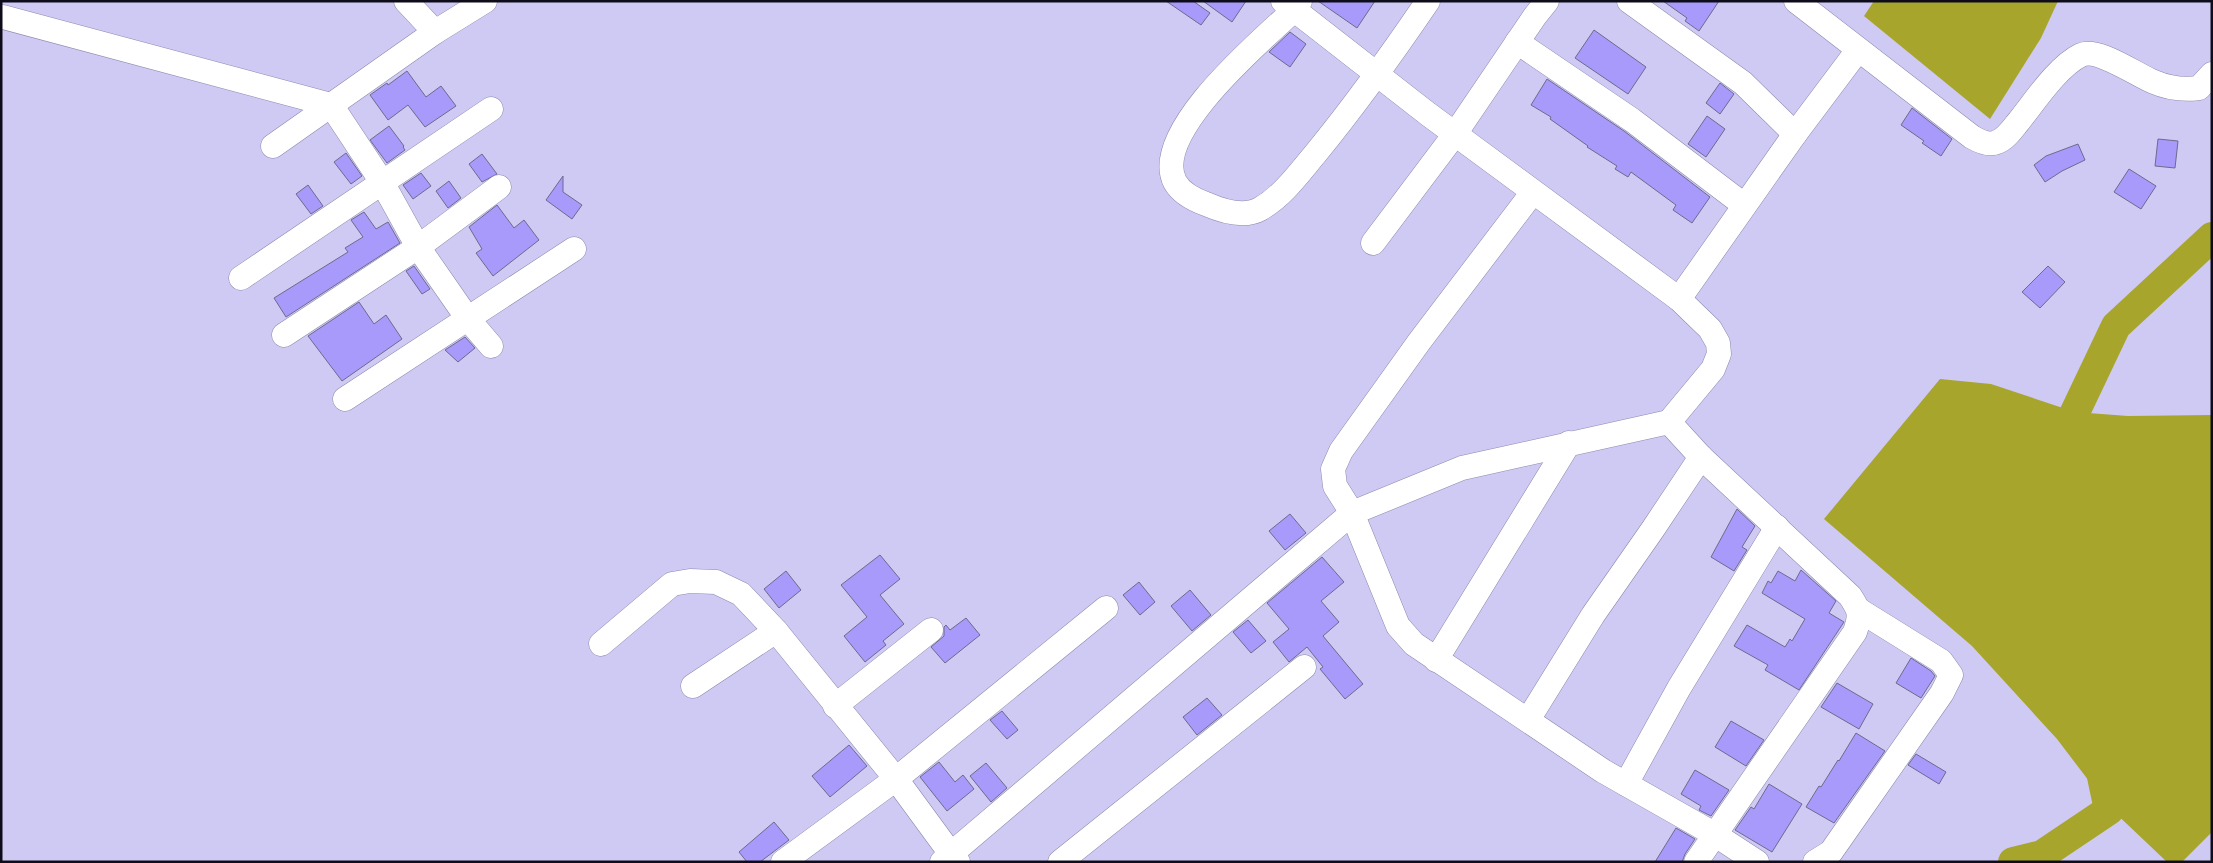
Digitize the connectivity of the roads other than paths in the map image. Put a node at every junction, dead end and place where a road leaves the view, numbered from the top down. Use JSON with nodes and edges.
{"nodes":[{"id":1,"x":406,"y":1,"type":"edge"},
{"id":2,"x":485,"y":1,"type":"edge"},
{"id":3,"x":1428,"y":1,"type":"edge"},
{"id":4,"x":1547,"y":1,"type":"edge"},
{"id":5,"x":1629,"y":1,"type":"edge"},
{"id":6,"x":1796,"y":1,"type":"edge"},
{"id":7,"x":1293,"y":4,"type":"edge"},
{"id":8,"x":3,"y":17,"type":"dead end"},
{"id":9,"x":435,"y":32,"type":"junction"},
{"id":10,"x":1517,"y":42,"type":"junction"},
{"id":11,"x":1858,"y":50,"type":"junction"},
{"id":12,"x":2212,"y":74,"type":"edge"},
{"id":13,"x":1378,"y":76,"type":"junction"},
{"id":14,"x":331,"y":105,"type":"junction"},
{"id":15,"x":491,"y":109,"type":"dead end"},
{"id":16,"x":1455,"y":134,"type":"junction"},
{"id":17,"x":1794,"y":134,"type":"junction"},
{"id":18,"x":272,"y":146,"type":"dead end"},
{"id":19,"x":382,"y":182,"type":"junction"},
{"id":20,"x":499,"y":187,"type":"dead end"},
{"id":21,"x":1533,"y":192,"type":"junction"},
{"id":22,"x":1744,"y":205,"type":"junction"},
{"id":23,"x":1374,"y":243,"type":"dead end"},
{"id":24,"x":418,"y":248,"type":"junction"},
{"id":25,"x":574,"y":249,"type":"dead end"},
{"id":26,"x":241,"y":278,"type":"dead end"},
{"id":27,"x":1679,"y":299,"type":"junction"},
{"id":28,"x":468,"y":319,"type":"junction"},
{"id":29,"x":284,"y":335,"type":"dead end"},
{"id":30,"x":491,"y":346,"type":"dead end"},
{"id":31,"x":345,"y":399,"type":"dead end"},
{"id":32,"x":1669,"y":422,"type":"junction"},
{"id":33,"x":1568,"y":443,"type":"junction"},
{"id":34,"x":1701,"y":457,"type":"junction"},
{"id":35,"x":1352,"y":513,"type":"junction"},
{"id":36,"x":1776,"y":527,"type":"junction"},
{"id":37,"x":1106,"y":608,"type":"dead end"},
{"id":38,"x":1859,"y":610,"type":"junction"},
{"id":39,"x":776,"y":630,"type":"junction"},
{"id":40,"x":931,"y":630,"type":"dead end"},
{"id":41,"x":601,"y":644,"type":"dead end"},
{"id":42,"x":1436,"y":660,"type":"junction"},
{"id":43,"x":1304,"y":667,"type":"dead end"},
{"id":44,"x":693,"y":686,"type":"dead end"},
{"id":45,"x":835,"y":706,"type":"junction"},
{"id":46,"x":1528,"y":720,"type":"junction"},
{"id":47,"x":896,"y":779,"type":"junction"},
{"id":48,"x":1626,"y":784,"type":"junction"},
{"id":49,"x":1714,"y":834,"type":"junction"},
{"id":50,"x":951,"y":859,"type":"edge"},
{"id":51,"x":783,"y":862,"type":"edge"},
{"id":52,"x":1060,"y":862,"type":"edge"},
{"id":53,"x":1696,"y":862,"type":"edge"},
{"id":54,"x":1757,"y":862,"type":"edge"},
{"id":55,"x":1815,"y":862,"type":"edge"}],
"edges":[{"from":1,"to":9,"type":"street"},
{"from":2,"to":9,"type":"street"},
{"from":3,"to":13,"type":"street"},
{"from":4,"to":10,"type":"street"},
{"from":5,"to":17,"type":"street"},
{"from":6,"to":11,"type":"street"},
{"from":7,"to":13,"type":"street"},
{"from":7,"to":13,"type":"street"},
{"from":8,"to":14,"type":"street"},
{"from":9,"to":14,"type":"street"},
{"from":10,"to":16,"type":"street"},
{"from":10,"to":22,"type":"street"},
{"from":11,"to":12,"type":"street"},
{"from":11,"to":17,"type":"street"},
{"from":13,"to":16,"type":"street"},
{"from":14,"to":18,"type":"street"},
{"from":14,"to":19,"type":"street"},
{"from":15,"to":19,"type":"street"},
{"from":16,"to":21,"type":"street"},
{"from":16,"to":23,"type":"street"},
{"from":17,"to":22,"type":"street"},
{"from":19,"to":24,"type":"street"},
{"from":19,"to":26,"type":"street"},
{"from":20,"to":24,"type":"street"},
{"from":21,"to":27,"type":"street"},
{"from":21,"to":35,"type":"street"},
{"from":22,"to":27,"type":"street"},
{"from":24,"to":28,"type":"street"},
{"from":24,"to":29,"type":"street"},
{"from":25,"to":28,"type":"street"},
{"from":27,"to":32,"type":"street"},
{"from":28,"to":30,"type":"street"},
{"from":28,"to":31,"type":"street"},
{"from":32,"to":33,"type":"street"},
{"from":32,"to":34,"type":"street"},
{"from":33,"to":35,"type":"street"},
{"from":33,"to":42,"type":"street"},
{"from":34,"to":36,"type":"street"},
{"from":34,"to":46,"type":"street"},
{"from":35,"to":42,"type":"street"},
{"from":35,"to":50,"type":"street"},
{"from":36,"to":38,"type":"street"},
{"from":36,"to":48,"type":"street"},
{"from":37,"to":47,"type":"street"},
{"from":38,"to":49,"type":"street"},
{"from":38,"to":55,"type":"street"},
{"from":39,"to":41,"type":"street"},
{"from":39,"to":44,"type":"street"},
{"from":39,"to":45,"type":"street"},
{"from":40,"to":45,"type":"street"},
{"from":42,"to":46,"type":"street"},
{"from":43,"to":52,"type":"street"},
{"from":45,"to":47,"type":"street"},
{"from":46,"to":48,"type":"street"},
{"from":47,"to":50,"type":"street"},
{"from":47,"to":51,"type":"street"},
{"from":48,"to":49,"type":"street"},
{"from":49,"to":53,"type":"street"},
{"from":49,"to":54,"type":"street"}]}
